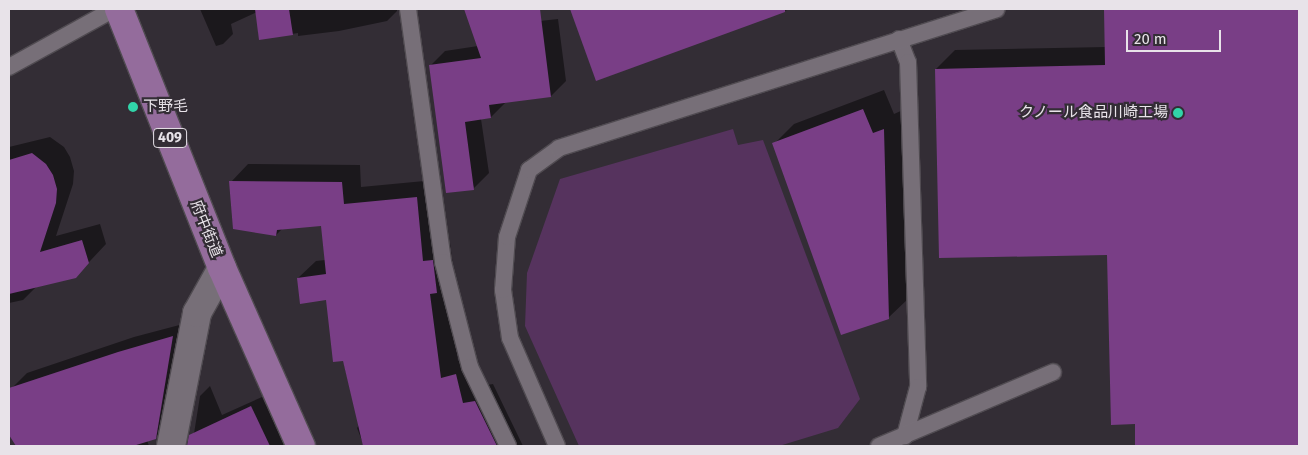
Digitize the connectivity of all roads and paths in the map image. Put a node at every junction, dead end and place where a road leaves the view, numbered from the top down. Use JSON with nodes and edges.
{"nodes":[{"id":1,"x":114,"y":9,"type":"edge"},
{"id":2,"x":119,"y":9,"type":"edge"},
{"id":3,"x":408,"y":9,"type":"edge"},
{"id":4,"x":996,"y":9,"type":"edge"},
{"id":5,"x":898,"y":40,"type":"junction"},
{"id":6,"x":9,"y":67,"type":"edge"},
{"id":7,"x":222,"y":268,"type":"junction"},
{"id":8,"x":1053,"y":372,"type":"dead end"},
{"id":9,"x":905,"y":436,"type":"junction"},
{"id":10,"x":171,"y":446,"type":"edge"},
{"id":11,"x":300,"y":446,"type":"edge"},
{"id":12,"x":508,"y":446,"type":"edge"},
{"id":13,"x":557,"y":446,"type":"edge"},
{"id":14,"x":880,"y":446,"type":"edge"}],
"edges":[{"from":1,"to":6,"type":"lane"},
{"from":2,"to":7,"type":"highway","name":"府中街道","number":"409"},
{"from":3,"to":12,"type":"lane"},
{"from":4,"to":5,"type":"lane"},
{"from":5,"to":9,"type":"lane"},
{"from":5,"to":13,"type":"lane"},
{"from":7,"to":10,"type":"street"},
{"from":7,"to":11,"type":"highway","name":"府中街道","number":"409"},
{"from":8,"to":9,"type":"lane"},
{"from":9,"to":14,"type":"lane"}]}
